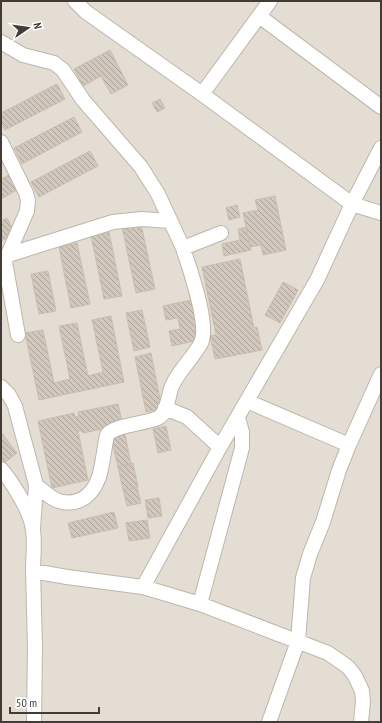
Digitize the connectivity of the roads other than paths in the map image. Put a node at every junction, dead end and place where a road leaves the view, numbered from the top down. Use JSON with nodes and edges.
{"nodes":[{"id":1,"x":75,"y":1,"type":"edge"},
{"id":2,"x":270,"y":1,"type":"edge"},
{"id":3,"x":259,"y":16,"type":"junction"},
{"id":4,"x":1,"y":42,"type":"edge"},
{"id":5,"x":202,"y":94,"type":"junction"},
{"id":6,"x":381,"y":108,"type":"edge"},
{"id":7,"x":1,"y":142,"type":"edge"},
{"id":8,"x":381,"y":148,"type":"edge"},
{"id":9,"x":352,"y":204,"type":"junction"},
{"id":10,"x":381,"y":213,"type":"edge"},
{"id":11,"x":170,"y":221,"type":"junction"},
{"id":12,"x":221,"y":233,"type":"dead end"},
{"id":13,"x":183,"y":248,"type":"junction"},
{"id":14,"x":5,"y":259,"type":"edge"},
{"id":15,"x":18,"y":335,"type":"dead end"},
{"id":16,"x":381,"y":374,"type":"edge"},
{"id":17,"x":1,"y":387,"type":"edge"},
{"id":18,"x":247,"y":401,"type":"junction"},
{"id":19,"x":165,"y":408,"type":"junction"},
{"id":20,"x":238,"y":418,"type":"junction"},
{"id":21,"x":348,"y":445,"type":"junction"},
{"id":22,"x":220,"y":447,"type":"junction"},
{"id":23,"x":1,"y":470,"type":"edge"},
{"id":24,"x":36,"y":486,"type":"junction"},
{"id":25,"x":34,"y":529,"type":"junction"},
{"id":26,"x":33,"y":571,"type":"junction"},
{"id":27,"x":144,"y":587,"type":"junction"},
{"id":28,"x":200,"y":604,"type":"junction"},
{"id":29,"x":298,"y":641,"type":"junction"},
{"id":30,"x":34,"y":722,"type":"edge"},
{"id":31,"x":269,"y":722,"type":"edge"},
{"id":32,"x":362,"y":722,"type":"edge"}],
"edges":[{"from":1,"to":5,"type":"street"},
{"from":2,"to":3,"type":"street"},
{"from":3,"to":5,"type":"street"},
{"from":3,"to":6,"type":"street"},
{"from":4,"to":11,"type":"street"},
{"from":5,"to":9,"type":"street"},
{"from":7,"to":14,"type":"street"},
{"from":8,"to":9,"type":"street"},
{"from":9,"to":10,"type":"street"},
{"from":9,"to":18,"type":"street"},
{"from":11,"to":13,"type":"street"},
{"from":11,"to":14,"type":"street"},
{"from":12,"to":13,"type":"street"},
{"from":13,"to":19,"type":"street"},
{"from":14,"to":15,"type":"street"},
{"from":16,"to":21,"type":"street"},
{"from":17,"to":24,"type":"street"},
{"from":18,"to":20,"type":"street"},
{"from":18,"to":21,"type":"street"},
{"from":19,"to":22,"type":"street"},
{"from":19,"to":24,"type":"street"},
{"from":20,"to":22,"type":"street"},
{"from":20,"to":28,"type":"street"},
{"from":21,"to":29,"type":"street"},
{"from":22,"to":27,"type":"street"},
{"from":23,"to":25,"type":"street"},
{"from":24,"to":25,"type":"street"},
{"from":25,"to":26,"type":"street"},
{"from":26,"to":27,"type":"street"},
{"from":26,"to":30,"type":"street"},
{"from":27,"to":28,"type":"street"},
{"from":28,"to":29,"type":"street"},
{"from":29,"to":31,"type":"street"},
{"from":29,"to":32,"type":"street"}]}
